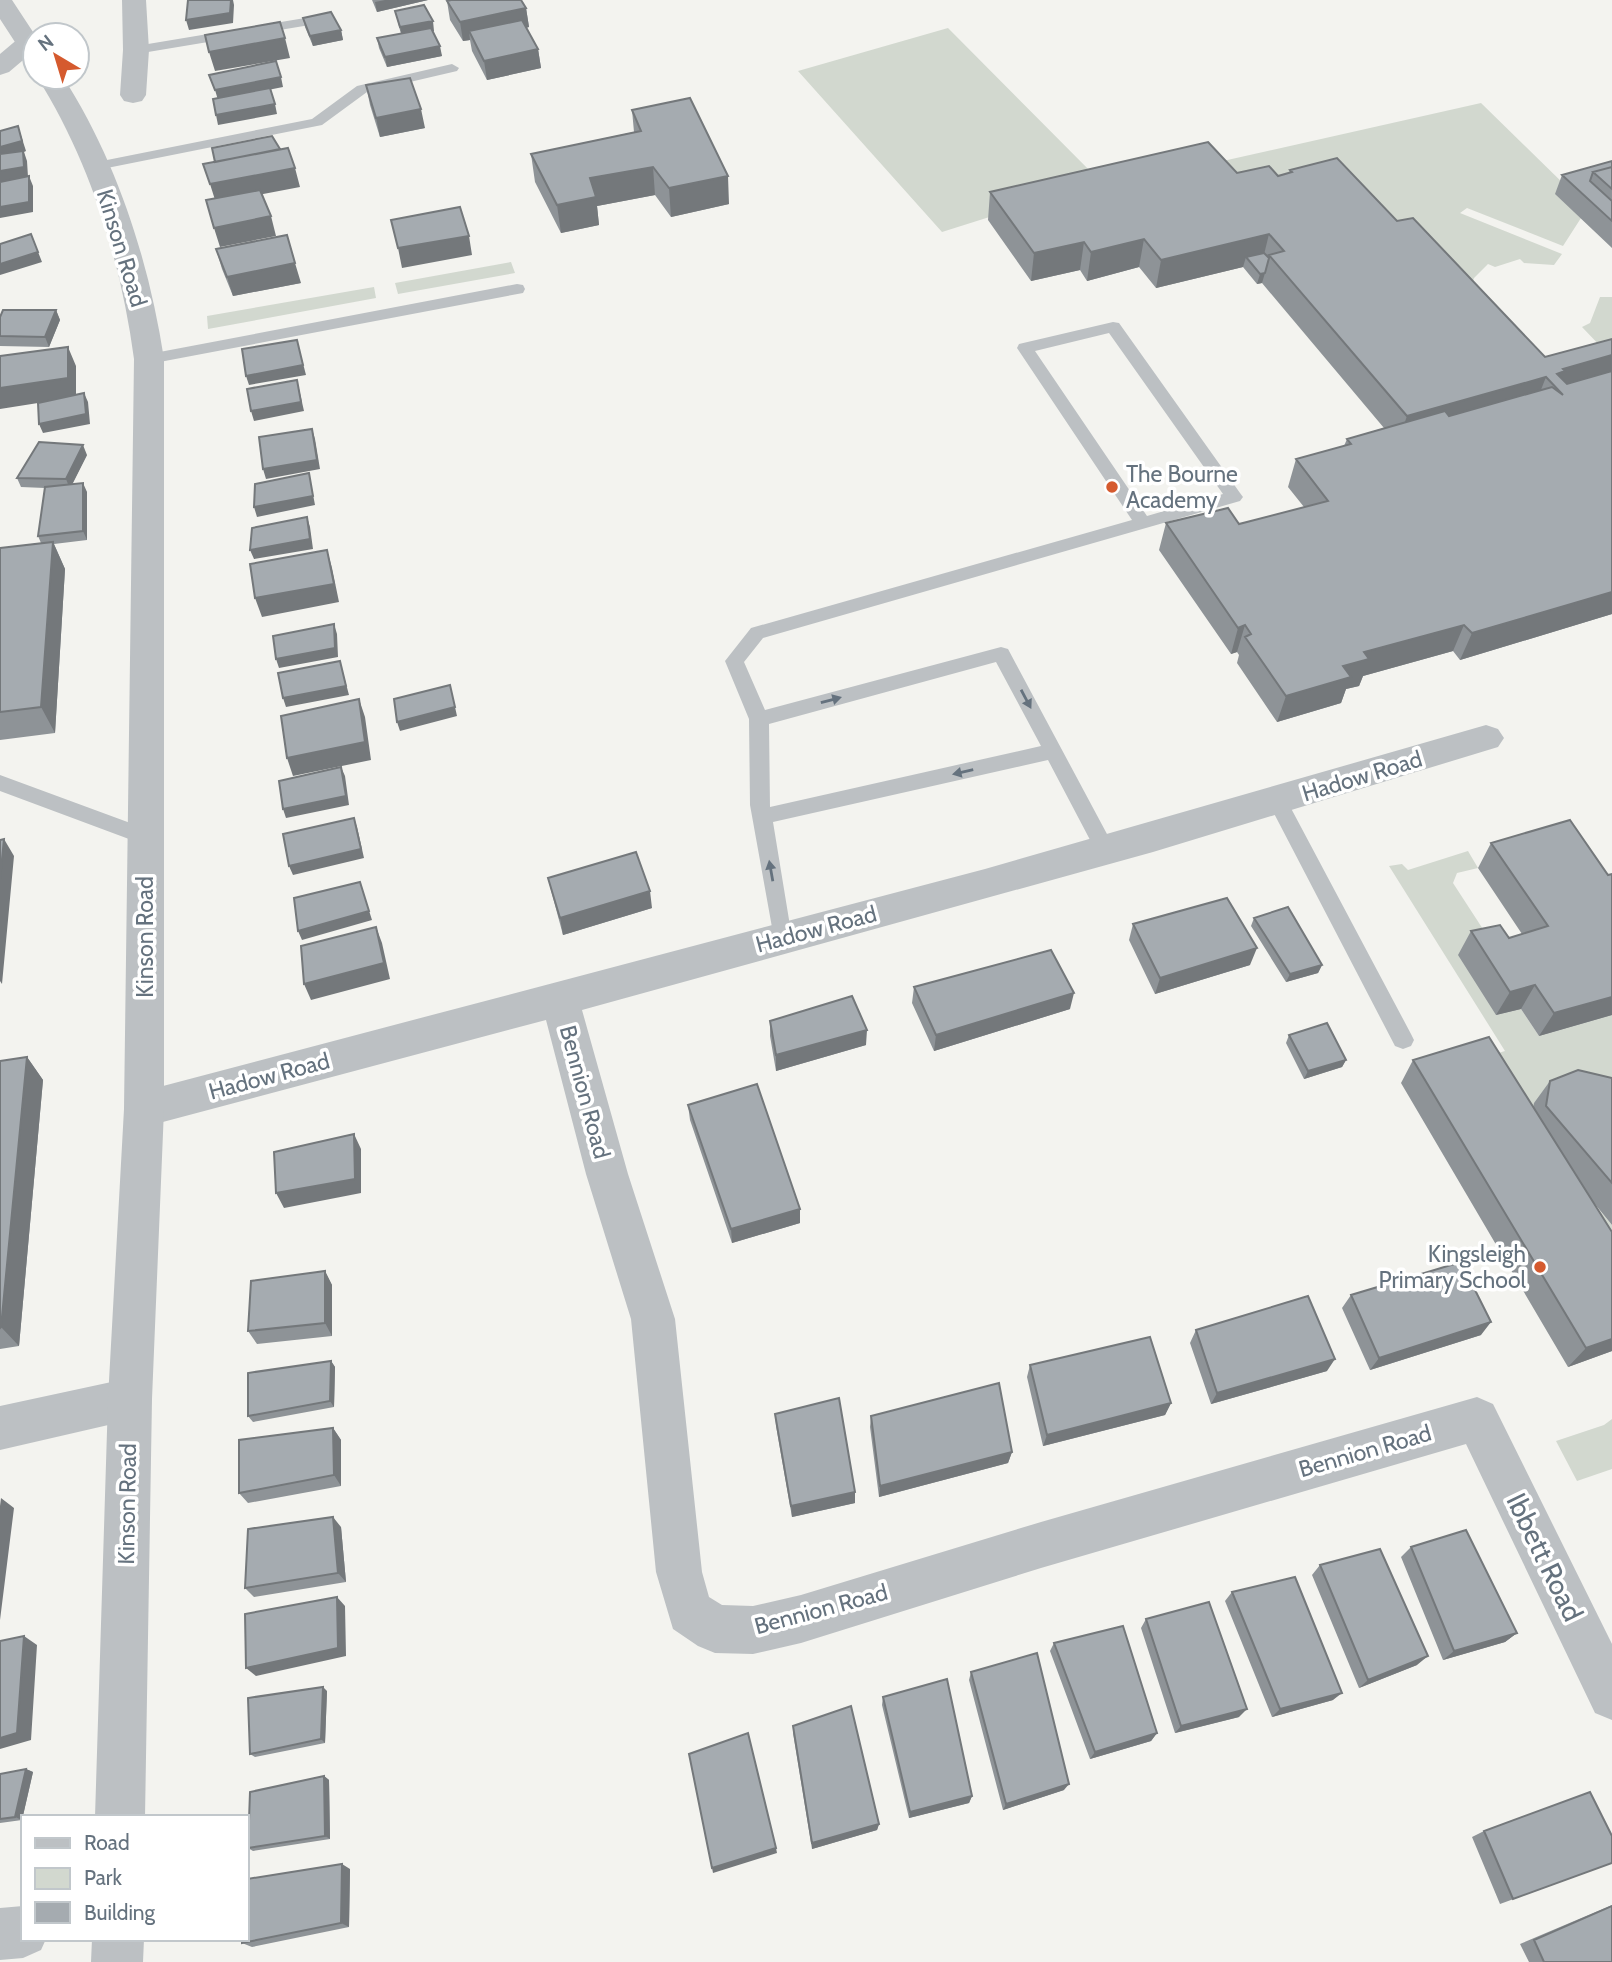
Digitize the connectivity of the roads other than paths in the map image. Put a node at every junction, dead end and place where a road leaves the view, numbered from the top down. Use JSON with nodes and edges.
{"nodes":[{"id":1,"x":0,"y":0,"type":"edge"},
{"id":2,"x":134,"y":0,"type":"edge"},
{"id":3,"x":311,"y":21,"type":"edge"},
{"id":4,"x":21,"y":33,"type":"edge"},
{"id":5,"x":136,"y":50,"type":"junction"},
{"id":6,"x":21,"y":54,"type":"edge"},
{"id":7,"x":0,"y":66,"type":"edge"},
{"id":8,"x":452,"y":68,"type":"dead end"},
{"id":9,"x":59,"y":91,"type":"edge"},
{"id":10,"x":133,"y":95,"type":"dead end"},
{"id":11,"x":97,"y":166,"type":"junction"},
{"id":12,"x":517,"y":289,"type":"dead end"},
{"id":13,"x":149,"y":359,"type":"junction"},
{"id":14,"x":1142,"y":522,"type":"junction"},
{"id":15,"x":759,"y":719,"type":"junction"},
{"id":16,"x":1486,"y":738,"type":"dead end"},
{"id":17,"x":1053,"y":751,"type":"junction"},
{"id":18,"x":0,"y":783,"type":"edge"},
{"id":19,"x":1278,"y":802,"type":"junction"},
{"id":20,"x":762,"y":817,"type":"junction"},
{"id":21,"x":145,"y":837,"type":"junction"},
{"id":22,"x":1105,"y":849,"type":"junction"},
{"id":23,"x":782,"y":938,"type":"junction"},
{"id":24,"x":560,"y":999,"type":"junction"},
{"id":25,"x":1403,"y":1040,"type":"dead end"},
{"id":26,"x":144,"y":1109,"type":"junction"},
{"id":27,"x":130,"y":1399,"type":"junction"},
{"id":28,"x":1477,"y":1419,"type":"joint"},
{"id":29,"x":0,"y":1428,"type":"edge"},
{"id":30,"x":1612,"y":1696,"type":"edge"},
{"id":31,"x":120,"y":1815,"type":"edge"},
{"id":32,"x":21,"y":1932,"type":"edge"},
{"id":33,"x":0,"y":1934,"type":"edge"},
{"id":34,"x":118,"y":1941,"type":"edge"},
{"id":35,"x":117,"y":1962,"type":"edge"}],
"edges":[{"from":1,"to":4,"type":"street"},
{"from":2,"to":5,"type":"street"},
{"from":3,"to":5,"type":"lane"},
{"from":5,"to":10,"type":"street"},
{"from":6,"to":7,"type":"street"},
{"from":8,"to":11,"type":"lane"},
{"from":9,"to":11,"type":"street","name":"Kinson Road"},
{"from":11,"to":13,"type":"street","name":"Kinson Road"},
{"from":12,"to":13,"type":"lane"},
{"from":13,"to":21,"type":"street","name":"Kinson Road"},
{"from":14,"to":14,"type":"lane"},
{"from":14,"to":15,"type":"lane"},
{"from":15,"to":17,"type":"lane","one_way":true},
{"from":15,"to":20,"type":"lane"},
{"from":16,"to":19,"type":"street","name":"Hadow Road"},
{"from":17,"to":20,"type":"lane","one_way":true},
{"from":17,"to":22,"type":"lane"},
{"from":18,"to":21,"type":"lane"},
{"from":19,"to":22,"type":"street","name":"Hadow Road"},
{"from":19,"to":25,"type":"lane"},
{"from":23,"to":20,"type":"lane","one_way":true},
{"from":21,"to":26,"type":"street","name":"Kinson Road"},
{"from":22,"to":23,"type":"street","name":"Hadow Road"},
{"from":23,"to":24,"type":"street","name":"Hadow Road"},
{"from":24,"to":26,"type":"street","name":"Hadow Road"},
{"from":24,"to":28,"type":"street","name":"Bennion Road"},
{"from":26,"to":27,"type":"street","name":"Kinson Road"},
{"from":27,"to":29,"type":"street"},
{"from":27,"to":31,"type":"street","name":"Kinson Road"},
{"from":28,"to":30,"type":"street","name":"Ibbett Road"},
{"from":32,"to":33,"type":"street"},
{"from":34,"to":35,"type":"street"}]}
